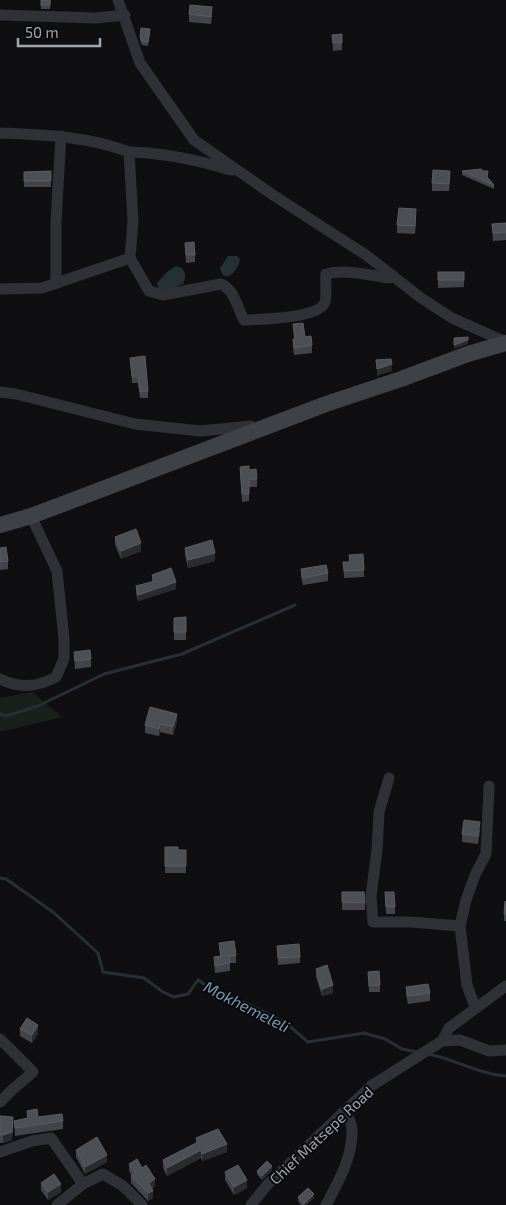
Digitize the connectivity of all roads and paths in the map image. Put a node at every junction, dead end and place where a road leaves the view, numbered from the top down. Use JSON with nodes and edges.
{"nodes":[{"id":1,"x":118,"y":0,"type":"edge"},
{"id":2,"x":0,"y":15,"type":"edge"},
{"id":3,"x":125,"y":15,"type":"junction"},
{"id":4,"x":0,"y":132,"type":"edge"},
{"id":5,"x":61,"y":136,"type":"junction"},
{"id":6,"x":129,"y":152,"type":"junction"},
{"id":7,"x":237,"y":170,"type":"junction"},
{"id":8,"x":130,"y":258,"type":"junction"},
{"id":9,"x":393,"y":276,"type":"junction"},
{"id":10,"x":56,"y":283,"type":"junction"},
{"id":11,"x":0,"y":288,"type":"edge"},
{"id":12,"x":506,"y":343,"type":"edge"},
{"id":13,"x":0,"y":392,"type":"edge"},
{"id":14,"x":256,"y":431,"type":"junction"},
{"id":15,"x":31,"y":516,"type":"junction"},
{"id":16,"x":0,"y":525,"type":"edge"},
{"id":17,"x":0,"y":679,"type":"edge"},
{"id":18,"x":390,"y":778,"type":"dead end"},
{"id":19,"x":489,"y":786,"type":"dead end"},
{"id":20,"x":460,"y":926,"type":"junction"},
{"id":21,"x":506,"y":986,"type":"edge"},
{"id":22,"x":475,"y":1007,"type":"junction"},
{"id":23,"x":0,"y":1039,"type":"edge"},
{"id":24,"x":442,"y":1041,"type":"junction"},
{"id":25,"x":506,"y":1050,"type":"edge"},
{"id":26,"x":0,"y":1102,"type":"edge"},
{"id":27,"x":346,"y":1111,"type":"junction"},
{"id":28,"x":0,"y":1152,"type":"edge"},
{"id":29,"x":83,"y":1184,"type":"junction"},
{"id":30,"x":57,"y":1205,"type":"edge"},
{"id":31,"x":142,"y":1205,"type":"edge"},
{"id":32,"x":251,"y":1205,"type":"edge"},
{"id":33,"x":326,"y":1205,"type":"edge"}],
"edges":[{"from":1,"to":3,"type":"street"},
{"from":2,"to":3,"type":"street"},
{"from":3,"to":7,"type":"street"},
{"from":4,"to":5,"type":"street"},
{"from":5,"to":6,"type":"street"},
{"from":5,"to":10,"type":"street"},
{"from":6,"to":7,"type":"street"},
{"from":6,"to":8,"type":"street"},
{"from":7,"to":9,"type":"street"},
{"from":8,"to":9,"type":"street"},
{"from":8,"to":10,"type":"street"},
{"from":9,"to":12,"type":"street"},
{"from":10,"to":11,"type":"street"},
{"from":12,"to":14,"type":"street"},
{"from":13,"to":14,"type":"street"},
{"from":14,"to":15,"type":"street"},
{"from":15,"to":16,"type":"street"},
{"from":15,"to":17,"type":"street"},
{"from":18,"to":20,"type":"street"},
{"from":19,"to":20,"type":"street"},
{"from":20,"to":22,"type":"street"},
{"from":21,"to":22,"type":"street"},
{"from":22,"to":24,"type":"street"},
{"from":23,"to":26,"type":"street"},
{"from":24,"to":25,"type":"street"},
{"from":24,"to":27,"type":"street","name":"Chief Matsepe Road"},
{"from":27,"to":32,"type":"street","name":"Chief Matsepe Road"},
{"from":27,"to":33,"type":"street"},
{"from":28,"to":29,"type":"street"},
{"from":29,"to":30,"type":"street"},
{"from":29,"to":31,"type":"street"}]}
